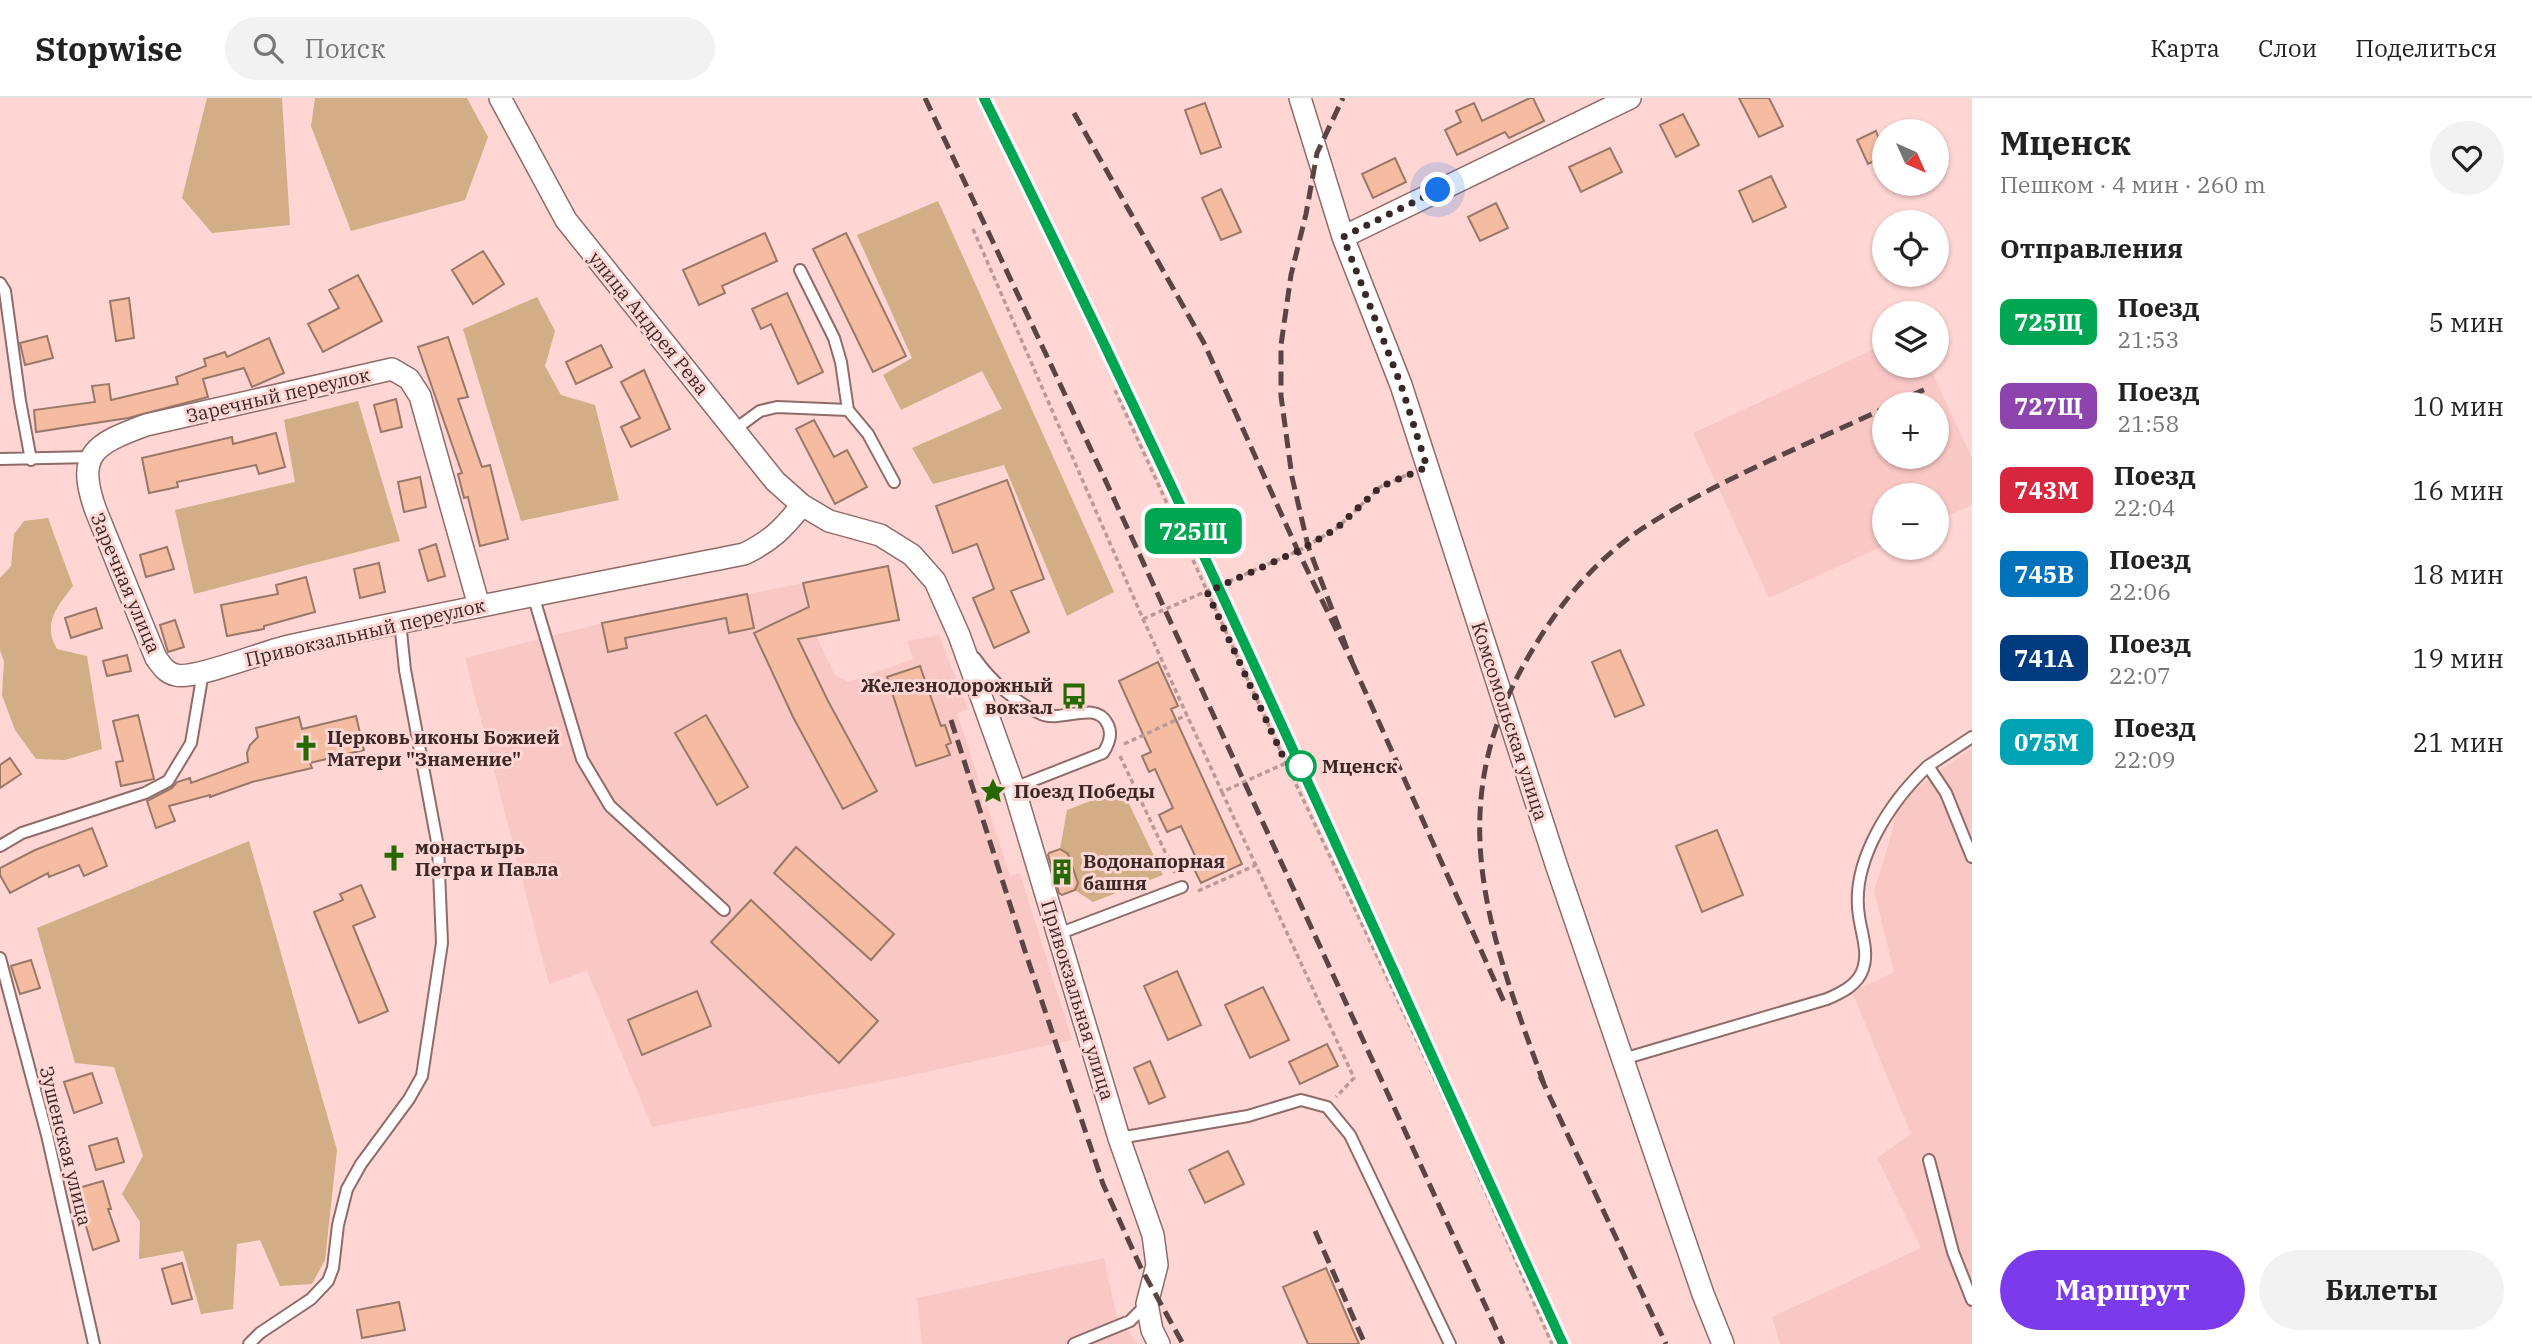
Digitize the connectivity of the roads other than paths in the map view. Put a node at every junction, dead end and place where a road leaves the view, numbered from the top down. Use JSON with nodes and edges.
{"nodes":[{"id":1,"x":500,"y":98,"type":"edge"},
{"id":2,"x":1300,"y":98,"type":"edge"},
{"id":3,"x":1630,"y":98,"type":"edge"},
{"id":4,"x":1343,"y":237,"type":"junction"},
{"id":5,"x":800,"y":270,"type":"dead end"},
{"id":6,"x":0,"y":283,"type":"edge"},
{"id":7,"x":848,"y":410,"type":"junction"},
{"id":8,"x":734,"y":430,"type":"junction"},
{"id":9,"x":92,"y":457,"type":"junction"},
{"id":10,"x":0,"y":459,"type":"edge"},
{"id":11,"x":31,"y":460,"type":"junction"},
{"id":12,"x":894,"y":482,"type":"dead end"},
{"id":13,"x":802,"y":505,"type":"junction"},
{"id":14,"x":934,"y":581,"type":"joint"},
{"id":15,"x":533,"y":595,"type":"junction"},
{"id":16,"x":479,"y":606,"type":"junction"},
{"id":17,"x":400,"y":622,"type":"junction"},
{"id":18,"x":959,"y":635,"type":"junction"},
{"id":19,"x":203,"y":672,"type":"junction"},
{"id":20,"x":1972,"y":737,"type":"edge"},
{"id":21,"x":1928,"y":766,"type":"junction"},
{"id":22,"x":1014,"y":788,"type":"junction"},
{"id":23,"x":0,"y":846,"type":"edge"},
{"id":24,"x":1972,"y":857,"type":"edge"},
{"id":25,"x":1182,"y":887,"type":"road end"},
{"id":26,"x":724,"y":910,"type":"dead end"},
{"id":27,"x":1058,"y":934,"type":"junction"},
{"id":28,"x":0,"y":958,"type":"edge"},
{"id":29,"x":1623,"y":1059,"type":"junction"},
{"id":30,"x":1119,"y":1138,"type":"junction"},
{"id":31,"x":1929,"y":1160,"type":"dead end"},
{"id":32,"x":1972,"y":1300,"type":"edge"},
{"id":33,"x":1147,"y":1304,"type":"junction"},
{"id":34,"x":94,"y":1344,"type":"edge"},
{"id":35,"x":249,"y":1344,"type":"edge"},
{"id":36,"x":1074,"y":1344,"type":"edge"},
{"id":37,"x":1159,"y":1344,"type":"edge"},
{"id":38,"x":1450,"y":1344,"type":"edge"},
{"id":39,"x":1723,"y":1344,"type":"edge"}],
"edges":[{"from":1,"to":8,"type":"street","name":"улица Андрея Рева"},
{"from":2,"to":4,"type":"street","name":"Комсомольская улица"},
{"from":3,"to":4,"type":"street"},
{"from":4,"to":29,"type":"street","name":"Комсомольская улица"},
{"from":5,"to":7,"type":"lane"},
{"from":6,"to":11,"type":"lane"},
{"from":7,"to":8,"type":"lane"},
{"from":7,"to":12,"type":"lane"},
{"from":8,"to":13,"type":"street","name":"улица Андрея Рева"},
{"from":9,"to":11,"type":"lane"},
{"from":9,"to":16,"type":"street","name":"Заречный переулок"},
{"from":9,"to":19,"type":"street","name":"Заречная улица"},
{"from":10,"to":11,"type":"lane"},
{"from":13,"to":14,"type":"street","name":"улица Андрея Рева"},
{"from":13,"to":15,"type":"street","name":"Привокзальный переулок"},
{"from":14,"to":18,"type":"street","name":"Привокзальная улица"},
{"from":15,"to":16,"type":"street","name":"Привокзальный переулок"},
{"from":15,"to":26,"type":"lane"},
{"from":16,"to":17,"type":"street","name":"Привокзальный переулок"},
{"from":17,"to":19,"type":"street","name":"Привокзальный переулок"},
{"from":17,"to":35,"type":"lane"},
{"from":18,"to":22,"type":"street","name":"Привокзальная улица"},
{"from":18,"to":22,"type":"lane"},
{"from":19,"to":23,"type":"lane"},
{"from":20,"to":21,"type":"lane"},
{"from":21,"to":24,"type":"lane"},
{"from":21,"to":29,"type":"lane"},
{"from":22,"to":27,"type":"street","name":"Привокзальная улица"},
{"from":25,"to":27,"type":"lane"},
{"from":27,"to":30,"type":"street","name":"Привокзальная улица"},
{"from":28,"to":34,"type":"lane","name":"Зушенская улица"},
{"from":29,"to":39,"type":"street","name":"Комсомольская улица"},
{"from":30,"to":33,"type":"street","name":"Привокзальная улица"},
{"from":30,"to":38,"type":"lane"},
{"from":31,"to":32,"type":"lane"},
{"from":33,"to":36,"type":"lane"},
{"from":33,"to":37,"type":"street","name":"Привокзальная улица"}]}
